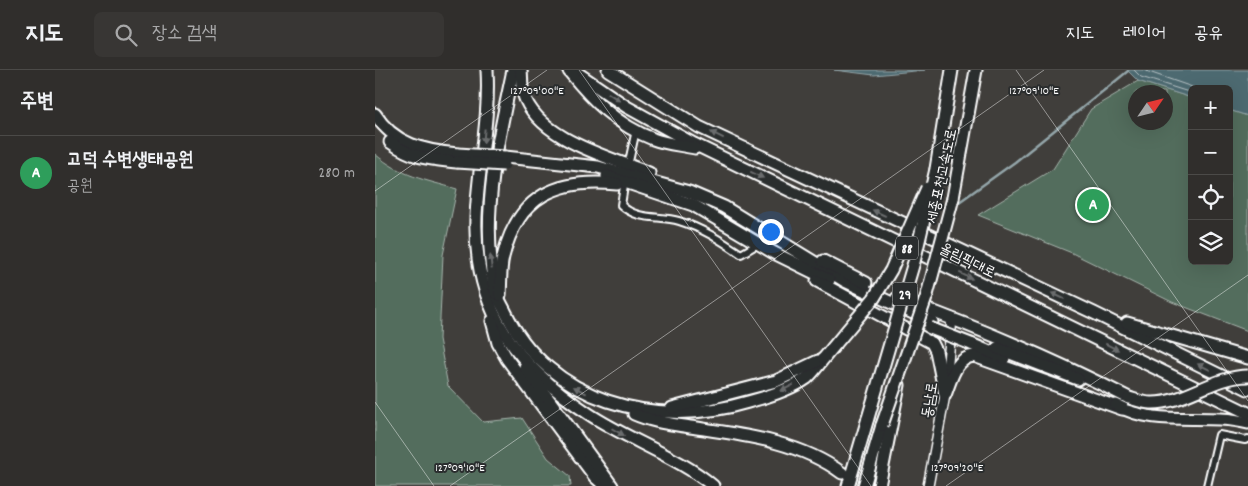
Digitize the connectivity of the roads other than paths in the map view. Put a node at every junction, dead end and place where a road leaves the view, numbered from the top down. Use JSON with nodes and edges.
{"nodes":[{"id":1,"x":479,"y":70,"type":"edge"},
{"id":2,"x":487,"y":70,"type":"edge"},
{"id":3,"x":513,"y":70,"type":"edge"},
{"id":4,"x":521,"y":70,"type":"edge"},
{"id":5,"x":568,"y":70,"type":"edge"},
{"id":6,"x":573,"y":70,"type":"edge"},
{"id":7,"x":608,"y":70,"type":"edge"},
{"id":8,"x":952,"y":70,"type":"edge"},
{"id":9,"x":976,"y":70,"type":"edge"},
{"id":10,"x":487,"y":104,"type":"junction"},
{"id":11,"x":375,"y":114,"type":"edge"},
{"id":12,"x":375,"y":126,"type":"edge"},
{"id":13,"x":636,"y":130,"type":"junction"},
{"id":14,"x":707,"y":150,"type":"junction"},
{"id":15,"x":457,"y":158,"type":"junction"},
{"id":16,"x":504,"y":161,"type":"junction"},
{"id":17,"x":936,"y":169,"type":"junction"},
{"id":18,"x":645,"y":189,"type":"junction"},
{"id":19,"x":689,"y":192,"type":"junction"},
{"id":20,"x":778,"y":239,"type":"junction"},
{"id":21,"x":758,"y":244,"type":"junction"},
{"id":22,"x":774,"y":253,"type":"junction"},
{"id":23,"x":494,"y":302,"type":"junction"},
{"id":24,"x":1094,"y":313,"type":"junction"},
{"id":25,"x":953,"y":318,"type":"junction"},
{"id":26,"x":931,"y":325,"type":"junction"},
{"id":27,"x":972,"y":342,"type":"junction"},
{"id":28,"x":509,"y":343,"type":"junction"},
{"id":29,"x":1248,"y":358,"type":"edge"},
{"id":30,"x":1248,"y":376,"type":"edge"},
{"id":31,"x":1248,"y":389,"type":"edge"},
{"id":32,"x":945,"y":395,"type":"junction"},
{"id":33,"x":1129,"y":398,"type":"junction"},
{"id":34,"x":603,"y":401,"type":"junction"},
{"id":35,"x":1122,"y":409,"type":"junction"},
{"id":36,"x":1248,"y":413,"type":"edge"},
{"id":37,"x":1248,"y":423,"type":"edge"},
{"id":38,"x":887,"y":427,"type":"junction"},
{"id":39,"x":1248,"y":439,"type":"edge"},
{"id":40,"x":842,"y":474,"type":"dead end"},
{"id":41,"x":605,"y":486,"type":"edge"},
{"id":42,"x":612,"y":486,"type":"edge"},
{"id":43,"x":713,"y":486,"type":"edge"},
{"id":44,"x":848,"y":486,"type":"edge"},
{"id":45,"x":864,"y":486,"type":"edge"},
{"id":46,"x":879,"y":486,"type":"edge"},
{"id":47,"x":928,"y":486,"type":"edge"},
{"id":48,"x":1207,"y":486,"type":"edge"}],
"edges":[{"from":1,"to":10,"type":"highway"},
{"from":2,"to":10,"type":"highway"},
{"from":23,"to":3,"type":"highway","one_way":true},
{"from":4,"to":19,"type":"highway"},
{"from":5,"to":13,"type":"highway"},
{"from":6,"to":14,"type":"highway","name":"올림픽대로","number":"88","one_way":true},
{"from":24,"to":7,"type":"highway","name":"올림픽대로","number":"88","one_way":true},
{"from":8,"to":17,"type":"highway","name":"세종포천고속도로","number":"29"},
{"from":9,"to":38,"type":"highway","name":"세종포천고속도로","number":"29","bridge":true},
{"from":10,"to":23,"type":"highway","one_way":true},
{"from":11,"to":15,"type":"highway"},
{"from":12,"to":15,"type":"highway"},
{"from":13,"to":14,"type":"highway"},
{"from":13,"to":21,"type":"street"},
{"from":14,"to":36,"type":"highway","name":"올림픽대로","number":"88","one_way":true},
{"from":15,"to":16,"type":"highway","bridge":true},
{"from":16,"to":18,"type":"highway"},
{"from":16,"to":19,"type":"highway"},
{"from":17,"to":34,"type":"highway","one_way":true,"bridge":true},
{"from":17,"to":44,"type":"highway","name":"세종포천고속도로","number":"29","bridge":true},
{"from":18,"to":21,"type":"highway"},
{"from":18,"to":23,"type":"highway"},
{"from":19,"to":20,"type":"highway"},
{"from":20,"to":25,"type":"highway"},
{"from":20,"to":26,"type":"highway"},
{"from":21,"to":22,"type":"highway"},
{"from":22,"to":26,"type":"highway"},
{"from":22,"to":32,"type":"highway"},
{"from":23,"to":28,"type":"highway"},
{"from":34,"to":23,"type":"highway","one_way":true},
{"from":23,"to":41,"type":"highway"},
{"from":24,"to":29,"type":"highway"},
{"from":31,"to":24,"type":"highway","name":"올림픽대로","number":"88","one_way":true},
{"from":25,"to":32,"type":"main road","name":"동남로"},
{"from":25,"to":33,"type":"highway"},
{"from":26,"to":27,"type":"highway"},
{"from":27,"to":33,"type":"highway"},
{"from":27,"to":35,"type":"highway"},
{"from":28,"to":42,"type":"highway"},
{"from":28,"to":43,"type":"highway","one_way":true},
{"from":30,"to":33,"type":"highway","bridge":true},
{"from":32,"to":35,"type":"highway"},
{"from":32,"to":47,"type":"main road","name":"동남로"},
{"from":34,"to":40,"type":"highway"},
{"from":35,"to":37,"type":"highway"},
{"from":38,"to":45,"type":"highway","name":"세종포천고속도로","number":"29"},
{"from":38,"to":46,"type":"highway"},
{"from":39,"to":48,"type":"street"}]}
